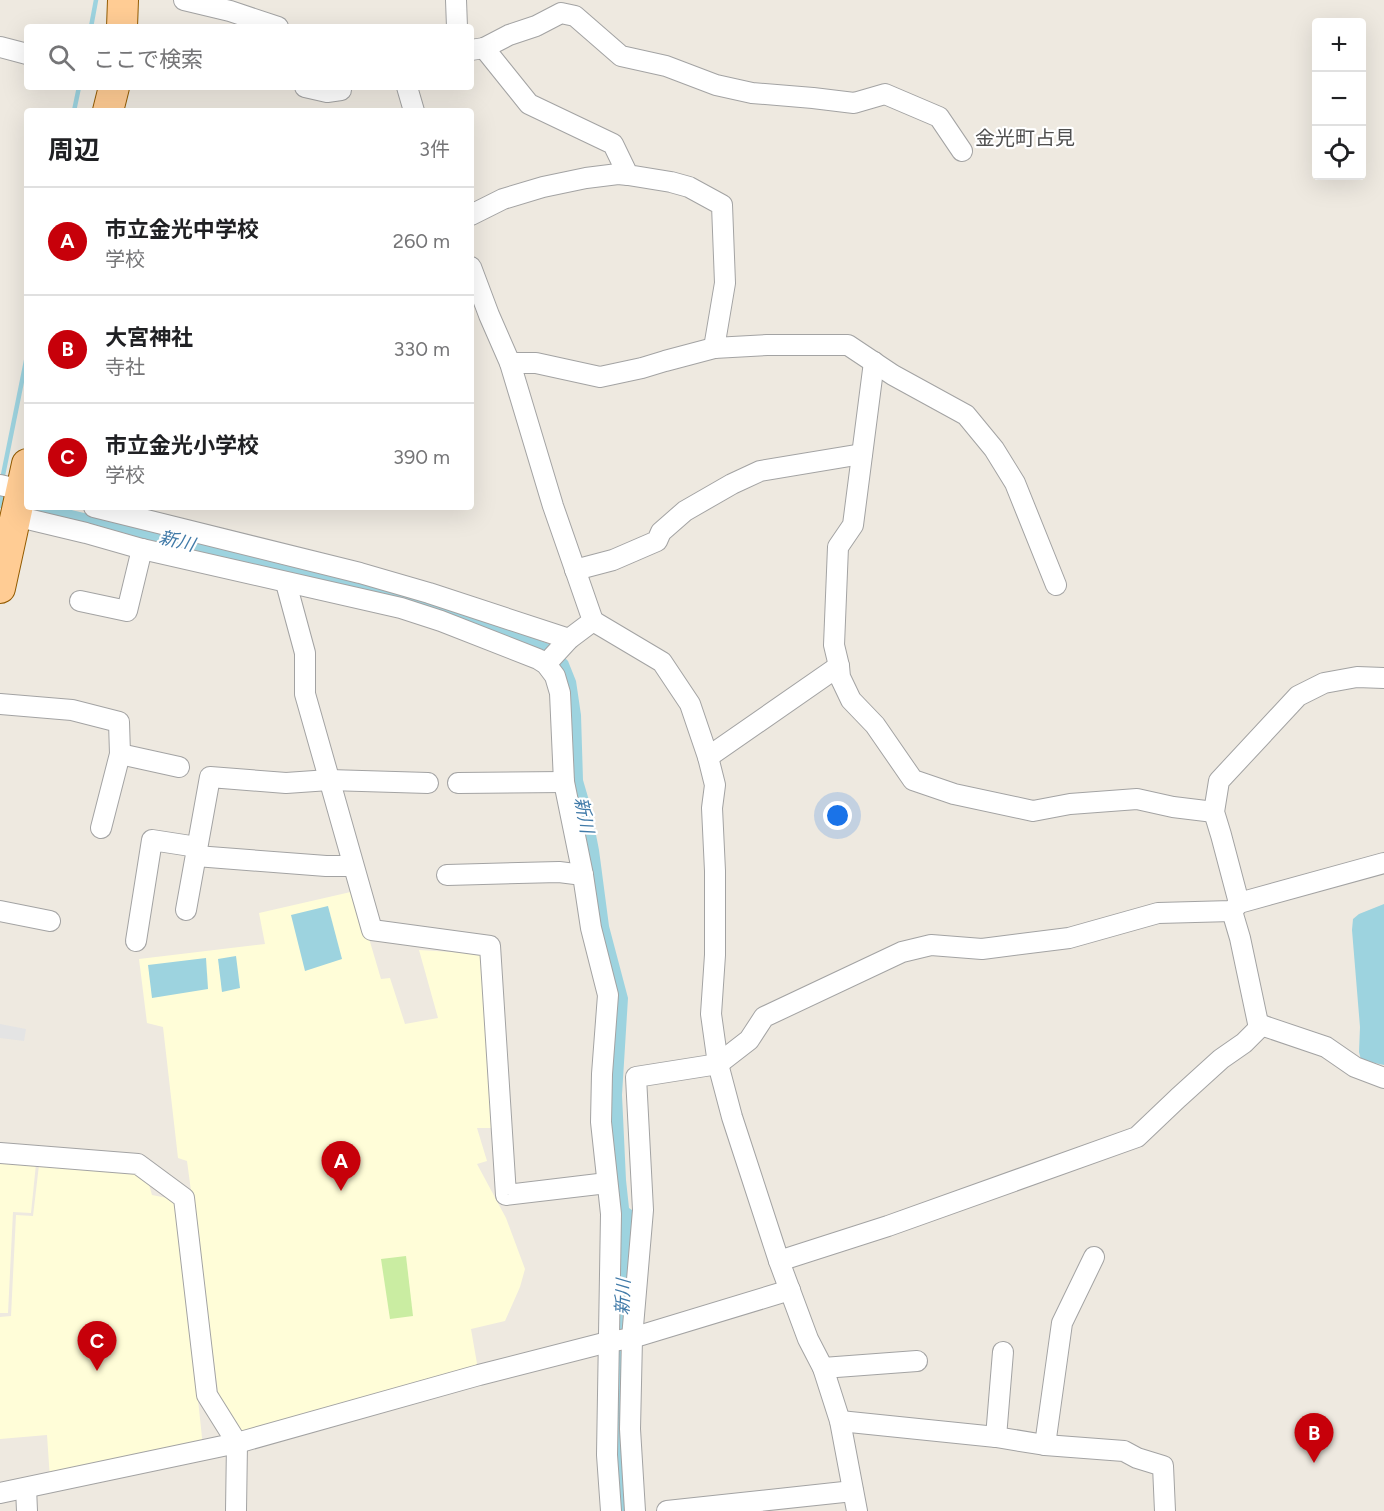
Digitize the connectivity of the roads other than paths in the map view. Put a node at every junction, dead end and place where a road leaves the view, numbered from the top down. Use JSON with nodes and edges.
{"nodes":[{"id":1,"x":123,"y":0,"type":"edge"},
{"id":2,"x":184,"y":0,"type":"edge"},
{"id":3,"x":456,"y":0,"type":"edge"},
{"id":4,"x":122,"y":24,"type":"edge"},
{"id":5,"x":269,"y":24,"type":"edge"},
{"id":6,"x":457,"y":24,"type":"edge"},
{"id":7,"x":0,"y":47,"type":"edge"},
{"id":8,"x":478,"y":49,"type":"edge"},
{"id":9,"x":24,"y":53,"type":"edge"},
{"id":10,"x":113,"y":90,"type":"edge"},
{"id":11,"x":319,"y":90,"type":"edge"},
{"id":12,"x":341,"y":90,"type":"edge"},
{"id":13,"x":408,"y":90,"type":"edge"},
{"id":14,"x":109,"y":108,"type":"edge"},
{"id":15,"x":413,"y":108,"type":"edge"},
{"id":16,"x":962,"y":151,"type":"dead end"},
{"id":17,"x":628,"y":175,"type":"junction"},
{"id":18,"x":474,"y":214,"type":"edge"},
{"id":19,"x":474,"y":283,"type":"edge"},
{"id":20,"x":480,"y":314,"type":"edge"},
{"id":21,"x":714,"y":348,"type":"junction"},
{"id":22,"x":874,"y":362,"type":"junction"},
{"id":23,"x":510,"y":363,"type":"junction"},
{"id":24,"x":862,"y":454,"type":"junction"},
{"id":25,"x":18,"y":489,"type":"edge"},
{"id":26,"x":50,"y":510,"type":"edge"},
{"id":27,"x":106,"y":510,"type":"edge"},
{"id":28,"x":142,"y":549,"type":"junction"},
{"id":29,"x":575,"y":570,"type":"junction"},
{"id":30,"x":286,"y":583,"type":"junction"},
{"id":31,"x":1056,"y":585,"type":"dead end"},
{"id":32,"x":0,"y":588,"type":"edge"},
{"id":33,"x":80,"y":601,"type":"dead end"},
{"id":34,"x":593,"y":621,"type":"junction"},
{"id":35,"x":569,"y":639,"type":"junction"},
{"id":36,"x":546,"y":664,"type":"junction"},
{"id":37,"x":839,"y":666,"type":"junction"},
{"id":38,"x":1384,"y":678,"type":"edge"},
{"id":39,"x":0,"y":704,"type":"edge"},
{"id":40,"x":120,"y":754,"type":"junction"},
{"id":41,"x":708,"y":757,"type":"junction"},
{"id":42,"x":179,"y":767,"type":"dead end"},
{"id":43,"x":329,"y":780,"type":"junction"},
{"id":44,"x":564,"y":782,"type":"junction"},
{"id":45,"x":428,"y":783,"type":"dead end"},
{"id":46,"x":459,"y":783,"type":"dead end"},
{"id":47,"x":1214,"y":812,"type":"junction"},
{"id":48,"x":101,"y":828,"type":"dead end"},
{"id":49,"x":196,"y":851,"type":"junction"},
{"id":50,"x":1384,"y":863,"type":"edge"},
{"id":51,"x":353,"y":866,"type":"junction"},
{"id":52,"x":447,"y":875,"type":"dead end"},
{"id":53,"x":583,"y":875,"type":"junction"},
{"id":54,"x":1235,"y":907,"type":"junction"},
{"id":55,"x":186,"y":910,"type":"dead end"},
{"id":56,"x":0,"y":911,"type":"edge"},
{"id":57,"x":50,"y":921,"type":"dead end"},
{"id":58,"x":136,"y":941,"type":"dead end"},
{"id":59,"x":1258,"y":1024,"type":"junction"},
{"id":60,"x":717,"y":1064,"type":"junction"},
{"id":61,"x":602,"y":1074,"type":"junction"},
{"id":62,"x":636,"y":1077,"type":"junction"},
{"id":63,"x":1384,"y":1078,"type":"edge"},
{"id":64,"x":0,"y":1153,"type":"edge"},
{"id":65,"x":607,"y":1183,"type":"junction"},
{"id":66,"x":1094,"y":1257,"type":"dead end"},
{"id":67,"x":779,"y":1262,"type":"junction"},
{"id":68,"x":790,"y":1290,"type":"junction"},
{"id":69,"x":632,"y":1338,"type":"junction"},
{"id":70,"x":608,"y":1342,"type":"junction"},
{"id":71,"x":1003,"y":1352,"type":"dead end"},
{"id":72,"x":917,"y":1361,"type":"dead end"},
{"id":73,"x":823,"y":1368,"type":"junction"},
{"id":74,"x":840,"y":1421,"type":"junction"},
{"id":75,"x":996,"y":1437,"type":"junction"},
{"id":76,"x":237,"y":1443,"type":"junction"},
{"id":77,"x":1045,"y":1444,"type":"junction"},
{"id":78,"x":26,"y":1488,"type":"junction"},
{"id":79,"x":854,"y":1491,"type":"junction"},
{"id":80,"x":0,"y":1492,"type":"edge"},
{"id":81,"x":27,"y":1511,"type":"edge"},
{"id":82,"x":236,"y":1511,"type":"edge"},
{"id":83,"x":611,"y":1511,"type":"edge"},
{"id":84,"x":635,"y":1511,"type":"edge"},
{"id":85,"x":667,"y":1511,"type":"edge"},
{"id":86,"x":857,"y":1511,"type":"edge"},
{"id":87,"x":1165,"y":1511,"type":"edge"}],
"edges":[{"from":1,"to":4,"type":"main road"},
{"from":2,"to":5,"type":"street"},
{"from":3,"to":6,"type":"street"},
{"from":7,"to":9,"type":"street"},
{"from":8,"to":16,"type":"street"},
{"from":8,"to":17,"type":"street"},
{"from":10,"to":14,"type":"main road"},
{"from":11,"to":12,"type":"street"},
{"from":13,"to":15,"type":"street"},
{"from":17,"to":18,"type":"street"},
{"from":17,"to":21,"type":"street"},
{"from":19,"to":20,"type":"street"},
{"from":20,"to":23,"type":"street"},
{"from":21,"to":22,"type":"street"},
{"from":21,"to":23,"type":"street"},
{"from":22,"to":24,"type":"street"},
{"from":22,"to":31,"type":"street"},
{"from":23,"to":29,"type":"street"},
{"from":24,"to":29,"type":"street"},
{"from":24,"to":37,"type":"street"},
{"from":25,"to":32,"type":"main road"},
{"from":26,"to":28,"type":"street"},
{"from":27,"to":35,"type":"street"},
{"from":28,"to":30,"type":"street"},
{"from":28,"to":33,"type":"street"},
{"from":29,"to":34,"type":"street"},
{"from":30,"to":36,"type":"street"},
{"from":30,"to":43,"type":"street"},
{"from":34,"to":35,"type":"street"},
{"from":34,"to":41,"type":"street"},
{"from":35,"to":36,"type":"street"},
{"from":36,"to":44,"type":"street"},
{"from":37,"to":41,"type":"street"},
{"from":37,"to":47,"type":"street"},
{"from":38,"to":47,"type":"street"},
{"from":39,"to":40,"type":"street"},
{"from":40,"to":42,"type":"street"},
{"from":40,"to":48,"type":"street"},
{"from":41,"to":60,"type":"street"},
{"from":43,"to":45,"type":"street"},
{"from":43,"to":49,"type":"street"},
{"from":43,"to":51,"type":"street"},
{"from":44,"to":46,"type":"street"},
{"from":44,"to":53,"type":"street"},
{"from":47,"to":54,"type":"street"},
{"from":49,"to":51,"type":"street"},
{"from":49,"to":55,"type":"street"},
{"from":49,"to":58,"type":"street"},
{"from":50,"to":54,"type":"street"},
{"from":51,"to":65,"type":"street"},
{"from":52,"to":53,"type":"street"},
{"from":53,"to":61,"type":"street"},
{"from":54,"to":59,"type":"street"},
{"from":54,"to":60,"type":"street"},
{"from":56,"to":57,"type":"street"},
{"from":59,"to":63,"type":"street"},
{"from":59,"to":67,"type":"street"},
{"from":60,"to":62,"type":"street"},
{"from":60,"to":67,"type":"street"},
{"from":61,"to":62,"type":"street"},
{"from":61,"to":65,"type":"street"},
{"from":62,"to":69,"type":"street"},
{"from":64,"to":76,"type":"street"},
{"from":65,"to":70,"type":"street"},
{"from":66,"to":77,"type":"street"},
{"from":67,"to":68,"type":"street"},
{"from":68,"to":69,"type":"street"},
{"from":68,"to":73,"type":"street"},
{"from":69,"to":70,"type":"street"},
{"from":69,"to":84,"type":"street"},
{"from":70,"to":76,"type":"street"},
{"from":70,"to":83,"type":"street"},
{"from":71,"to":75,"type":"street"},
{"from":72,"to":73,"type":"street"},
{"from":73,"to":74,"type":"street"},
{"from":74,"to":75,"type":"street"},
{"from":74,"to":79,"type":"street"},
{"from":75,"to":77,"type":"street"},
{"from":76,"to":78,"type":"street"},
{"from":76,"to":82,"type":"street"},
{"from":77,"to":87,"type":"street"},
{"from":78,"to":80,"type":"street"},
{"from":78,"to":81,"type":"street"},
{"from":79,"to":85,"type":"street"},
{"from":79,"to":86,"type":"street"}]}
